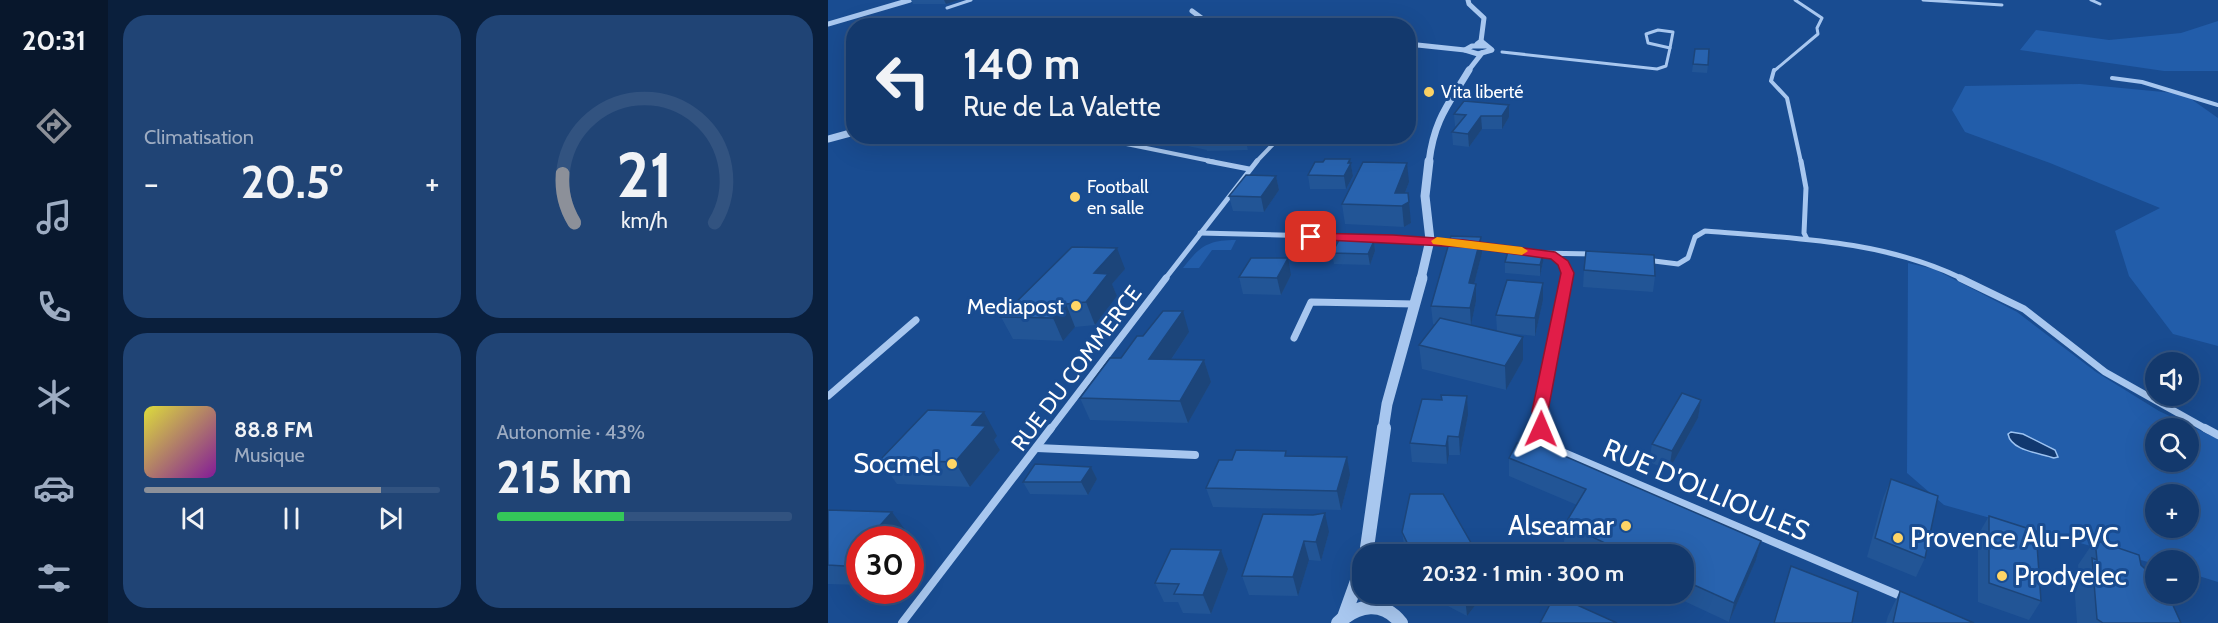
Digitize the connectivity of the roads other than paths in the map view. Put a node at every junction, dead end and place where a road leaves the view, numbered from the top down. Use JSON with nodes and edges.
{"nodes":[{"id":1,"x":910,"y":0,"type":"edge"},
{"id":2,"x":971,"y":0,"type":"edge"},
{"id":3,"x":1468,"y":0,"type":"edge"},
{"id":4,"x":1795,"y":0,"type":"edge"},
{"id":5,"x":1923,"y":0,"type":"edge"},
{"id":6,"x":2091,"y":0,"type":"edge"},
{"id":7,"x":2100,"y":4,"type":"dead end"},
{"id":8,"x":1194,"y":5,"type":"dead end"},
{"id":9,"x":2002,"y":5,"type":"dead end"},
{"id":10,"x":947,"y":8,"type":"dead end"},
{"id":11,"x":1192,"y":11,"type":"junction"},
{"id":12,"x":848,"y":18,"type":"edge"},
{"id":13,"x":1188,"y":18,"type":"edge"},
{"id":14,"x":1201,"y":18,"type":"edge"},
{"id":15,"x":846,"y":19,"type":"edge"},
{"id":16,"x":828,"y":24,"type":"edge"},
{"id":17,"x":1416,"y":45,"type":"edge"},
{"id":18,"x":1487,"y":47,"type":"junction"},
{"id":19,"x":1670,"y":48,"type":"junction"},
{"id":20,"x":1466,"y":49,"type":"junction"},
{"id":21,"x":1478,"y":55,"type":"junction"},
{"id":22,"x":2112,"y":78,"type":"dead end"},
{"id":23,"x":2218,"y":105,"type":"edge"},
{"id":24,"x":846,"y":134,"type":"edge"},
{"id":25,"x":828,"y":139,"type":"edge"},
{"id":26,"x":1126,"y":144,"type":"edge"},
{"id":27,"x":1273,"y":144,"type":"edge"},
{"id":28,"x":1249,"y":169,"type":"junction"},
{"id":29,"x":1200,"y":233,"type":"junction"},
{"id":30,"x":1808,"y":239,"type":"junction"},
{"id":31,"x":1430,"y":240,"type":"junction"},
{"id":32,"x":1521,"y":251,"type":"edge"},
{"id":33,"x":1532,"y":253,"type":"edge"},
{"id":34,"x":1601,"y":255,"type":"edge"},
{"id":35,"x":1555,"y":256,"type":"junction"},
{"id":36,"x":1644,"y":260,"type":"edge"},
{"id":37,"x":1414,"y":304,"type":"junction"},
{"id":38,"x":916,"y":320,"type":"dead end"},
{"id":39,"x":1294,"y":338,"type":"dead end"},
{"id":40,"x":828,"y":396,"type":"edge"},
{"id":41,"x":2218,"y":435,"type":"edge"},
{"id":42,"x":1037,"y":448,"type":"junction"},
{"id":43,"x":1195,"y":455,"type":"dead end"},
{"id":44,"x":1368,"y":544,"type":"edge"},
{"id":45,"x":1352,"y":592,"type":"edge"},
{"id":46,"x":1908,"y":599,"type":"edge"},
{"id":47,"x":1370,"y":604,"type":"edge"},
{"id":48,"x":1381,"y":604,"type":"edge"},
{"id":49,"x":1341,"y":620,"type":"edge"},
{"id":50,"x":902,"y":623,"type":"edge"},
{"id":51,"x":1401,"y":623,"type":"edge"}],
"edges":[{"from":1,"to":12,"type":"street"},
{"from":2,"to":10,"type":"street"},
{"from":3,"to":18,"type":"street"},
{"from":4,"to":30,"type":"street"},
{"from":5,"to":9,"type":"street"},
{"from":6,"to":7,"type":"street"},
{"from":8,"to":11,"type":"street"},
{"from":11,"to":13,"type":"street"},
{"from":11,"to":14,"type":"street"},
{"from":15,"to":16,"type":"street"},
{"from":17,"to":20,"type":"street"},
{"from":18,"to":19,"type":"street"},
{"from":18,"to":20,"type":"street"},
{"from":18,"to":21,"type":"street"},
{"from":19,"to":19,"type":"street"},
{"from":20,"to":21,"type":"street"},
{"from":21,"to":31,"type":"street"},
{"from":22,"to":23,"type":"street"},
{"from":24,"to":25,"type":"street"},
{"from":26,"to":28,"type":"street"},
{"from":27,"to":28,"type":"street","name":"RUE DU COMMERCE"},
{"from":28,"to":29,"type":"street","name":"RUE DU COMMERCE"},
{"from":29,"to":31,"type":"street"},
{"from":29,"to":42,"type":"street","name":"RUE DU COMMERCE"},
{"from":30,"to":36,"type":"street"},
{"from":30,"to":41,"type":"street"},
{"from":31,"to":32,"type":"street"},
{"from":31,"to":37,"type":"street"},
{"from":33,"to":35,"type":"street"},
{"from":34,"to":35,"type":"street"},
{"from":35,"to":46,"type":"street","name":"RUE D'OLLIOULES"},
{"from":37,"to":39,"type":"street"},
{"from":37,"to":44,"type":"street"},
{"from":38,"to":40,"type":"street"},
{"from":42,"to":43,"type":"street"},
{"from":42,"to":50,"type":"street","name":"RUE DU COMMERCE"},
{"from":45,"to":49,"type":"street"},
{"from":47,"to":49,"type":"street"},
{"from":48,"to":51,"type":"street"}]}
